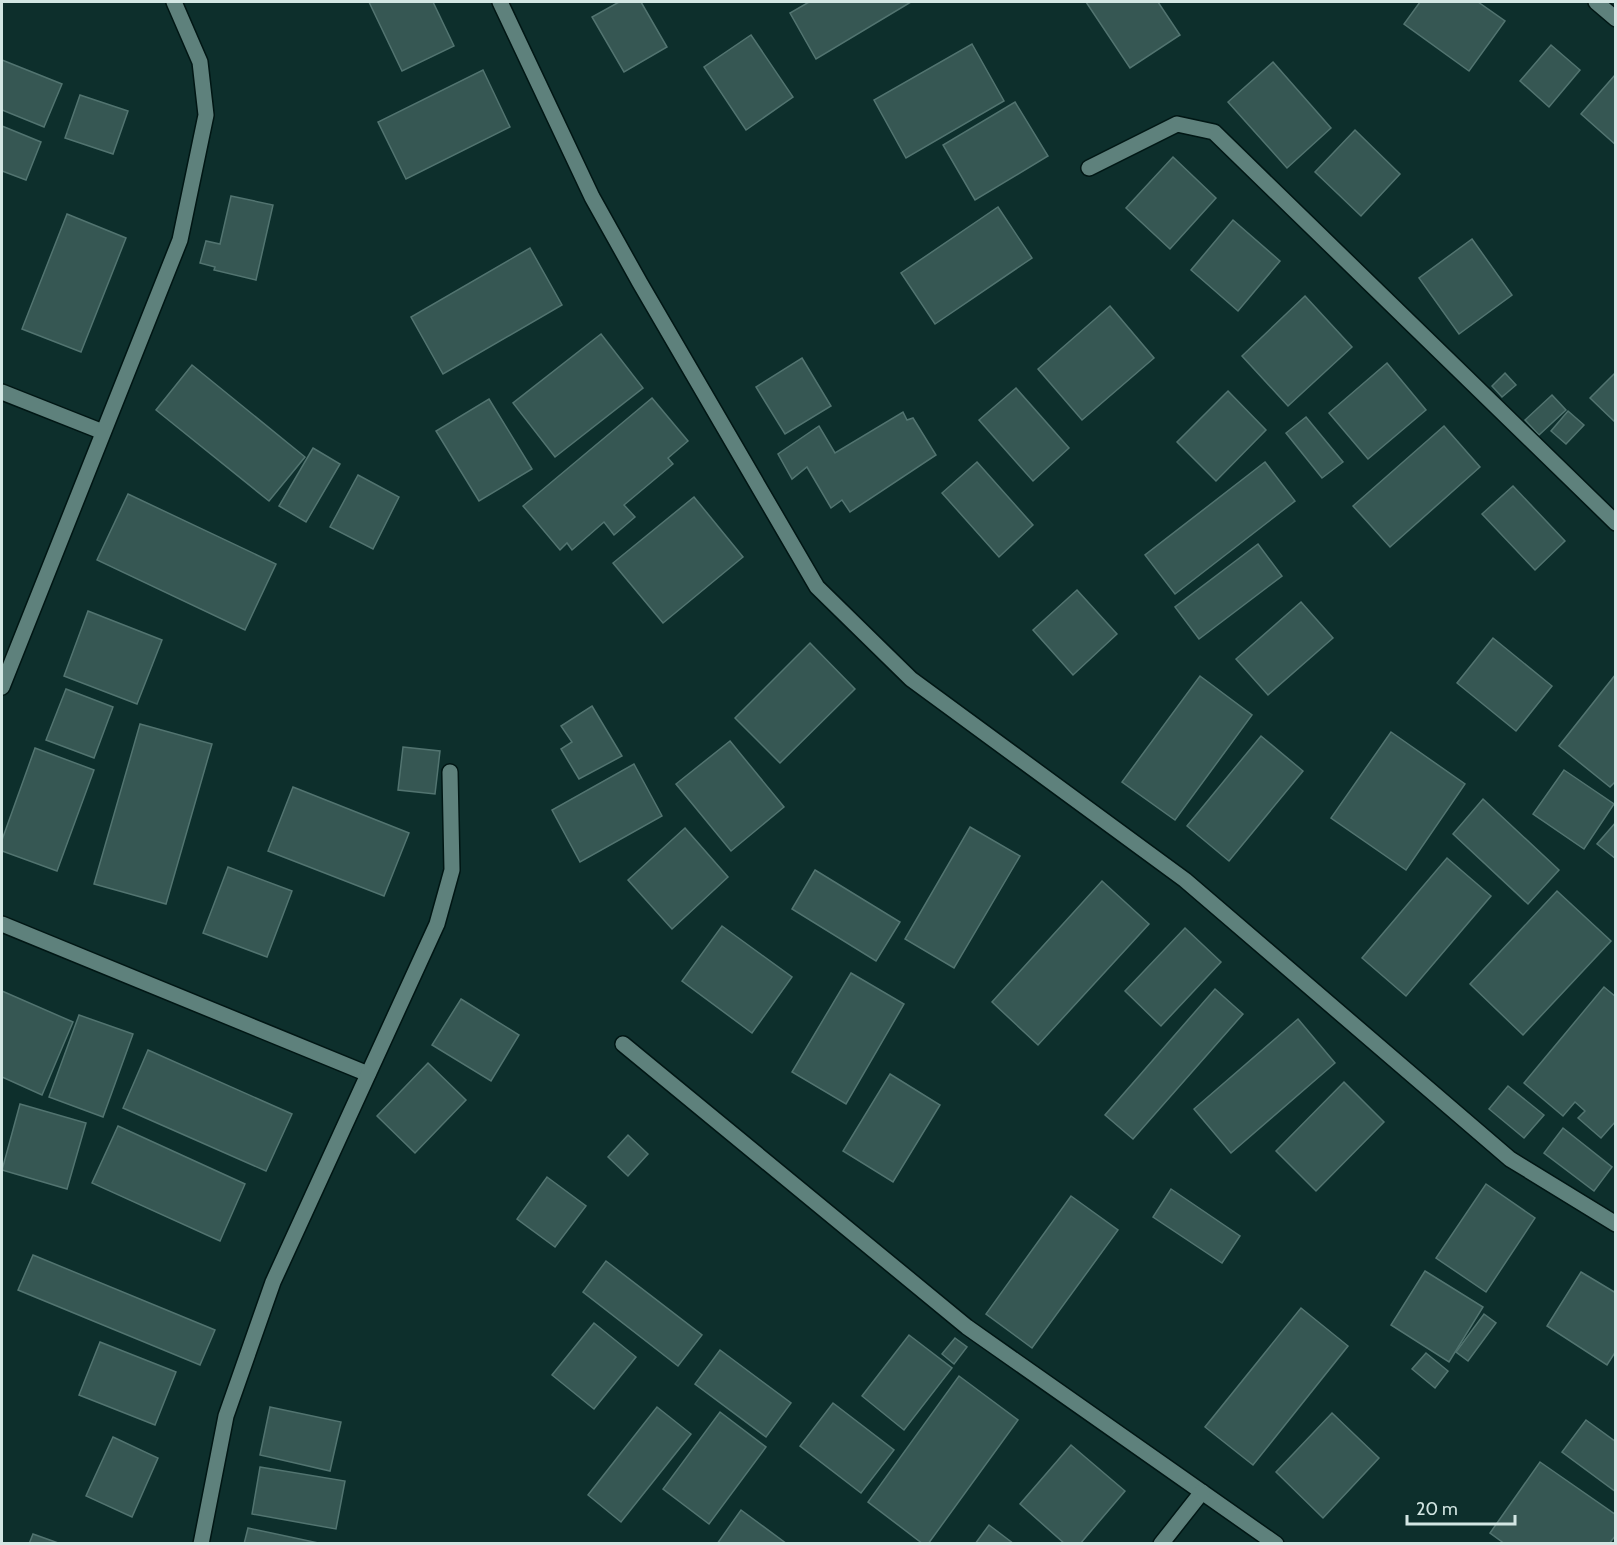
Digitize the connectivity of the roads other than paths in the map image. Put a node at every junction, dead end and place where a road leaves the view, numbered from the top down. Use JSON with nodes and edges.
{"nodes":[{"id":1,"x":174,"y":2,"type":"edge"},
{"id":2,"x":500,"y":2,"type":"edge"},
{"id":3,"x":1596,"y":2,"type":"edge"},
{"id":4,"x":1616,"y":19,"type":"edge"},
{"id":5,"x":1089,"y":168,"type":"dead end"},
{"id":6,"x":2,"y":392,"type":"edge"},
{"id":7,"x":103,"y":432,"type":"junction"},
{"id":8,"x":1616,"y":523,"type":"edge"},
{"id":9,"x":2,"y":687,"type":"edge"},
{"id":10,"x":450,"y":772,"type":"dead end"},
{"id":11,"x":2,"y":924,"type":"edge"},
{"id":12,"x":623,"y":1044,"type":"dead end"},
{"id":13,"x":368,"y":1074,"type":"junction"},
{"id":14,"x":1616,"y":1224,"type":"edge"},
{"id":15,"x":1202,"y":1492,"type":"junction"},
{"id":16,"x":201,"y":1544,"type":"edge"},
{"id":17,"x":1161,"y":1544,"type":"edge"},
{"id":18,"x":1276,"y":1544,"type":"edge"}],
"edges":[{"from":1,"to":7,"type":"street"},
{"from":2,"to":14,"type":"street"},
{"from":3,"to":4,"type":"street"},
{"from":5,"to":8,"type":"street"},
{"from":6,"to":7,"type":"street"},
{"from":7,"to":9,"type":"street"},
{"from":10,"to":13,"type":"street"},
{"from":11,"to":13,"type":"street"},
{"from":12,"to":15,"type":"street"},
{"from":13,"to":16,"type":"street"},
{"from":15,"to":17,"type":"street"},
{"from":15,"to":18,"type":"street"}]}
